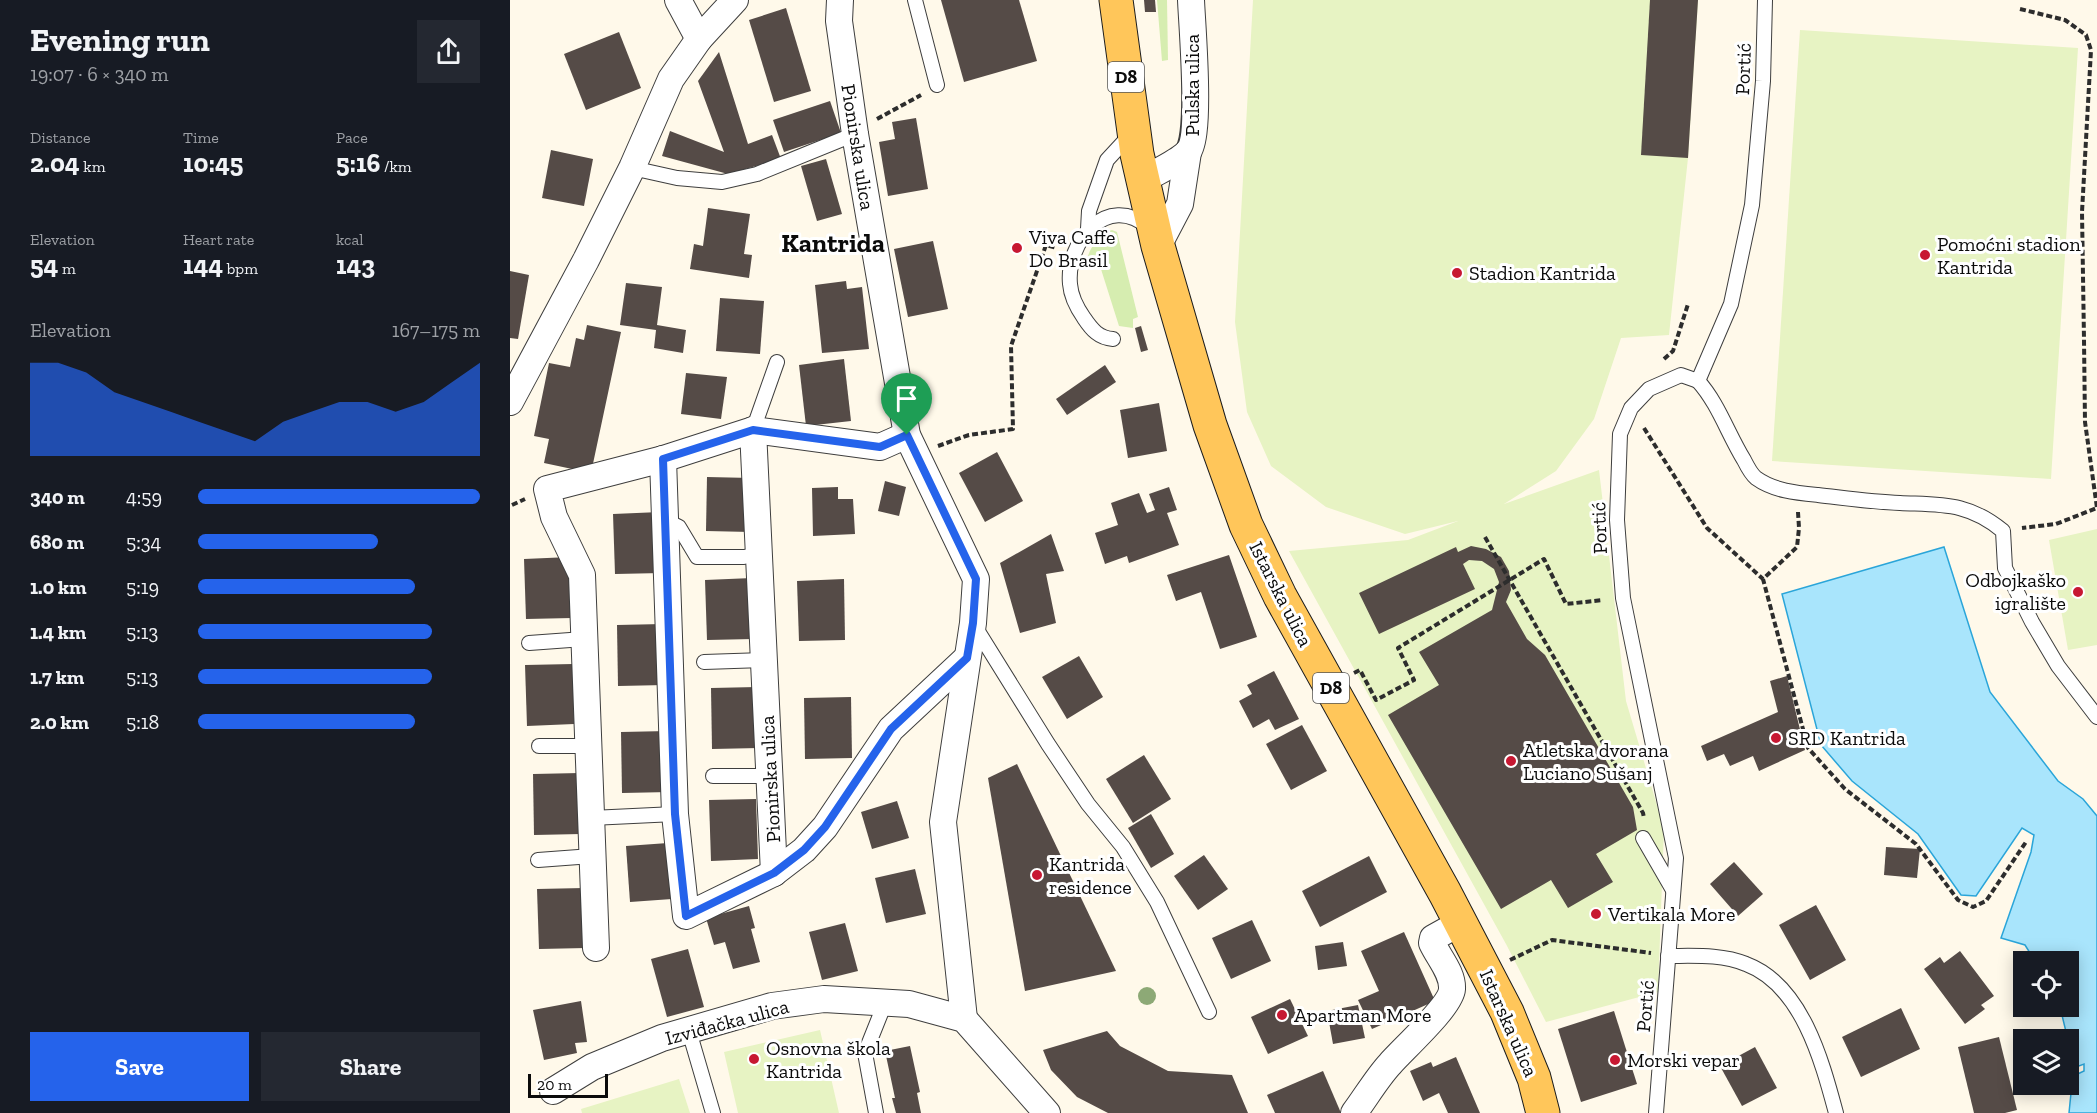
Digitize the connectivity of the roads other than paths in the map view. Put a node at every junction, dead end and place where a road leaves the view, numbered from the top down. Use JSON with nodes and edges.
{"nodes":[{"id":1,"x":678,"y":0,"type":"edge"},
{"id":2,"x":735,"y":0,"type":"edge"},
{"id":3,"x":840,"y":0,"type":"edge"},
{"id":4,"x":915,"y":0,"type":"edge"},
{"id":5,"x":1116,"y":0,"type":"edge"},
{"id":6,"x":1191,"y":0,"type":"edge"},
{"id":7,"x":1765,"y":0,"type":"edge"},
{"id":8,"x":699,"y":39,"type":"junction"},
{"id":9,"x":937,"y":85,"type":"dead end"},
{"id":10,"x":1133,"y":133,"type":"junction"},
{"id":11,"x":855,"y":134,"type":"junction"},
{"id":12,"x":1188,"y":152,"type":"junction"},
{"id":13,"x":633,"y":168,"type":"junction"},
{"id":14,"x":1143,"y":180,"type":"junction"},
{"id":15,"x":1088,"y":229,"type":"junction"},
{"id":16,"x":1157,"y":241,"type":"junction"},
{"id":17,"x":1113,"y":339,"type":"dead end"},
{"id":18,"x":777,"y":362,"type":"dead end"},
{"id":19,"x":1698,"y":381,"type":"junction"},
{"id":20,"x":510,"y":402,"type":"edge"},
{"id":21,"x":753,"y":430,"type":"junction"},
{"id":22,"x":907,"y":435,"type":"junction"},
{"id":23,"x":663,"y":459,"type":"junction"},
{"id":24,"x":665,"y":520,"type":"junction"},
{"id":25,"x":759,"y":554,"type":"junction"},
{"id":26,"x":973,"y":623,"type":"junction"},
{"id":27,"x":584,"y":639,"type":"junction"},
{"id":28,"x":529,"y":643,"type":"dead end"},
{"id":29,"x":967,"y":658,"type":"junction"},
{"id":30,"x":764,"y":660,"type":"junction"},
{"id":31,"x":704,"y":662,"type":"dead end"},
{"id":32,"x":2097,"y":717,"type":"edge"},
{"id":33,"x":539,"y":746,"type":"dead end"},
{"id":34,"x":588,"y":746,"type":"junction"},
{"id":35,"x":713,"y":776,"type":"dead end"},
{"id":36,"x":770,"y":776,"type":"junction"},
{"id":37,"x":675,"y":814,"type":"junction"},
{"id":38,"x":591,"y":818,"type":"junction"},
{"id":39,"x":1645,"y":842,"type":"road end"},
{"id":40,"x":592,"y":856,"type":"junction"},
{"id":41,"x":538,"y":860,"type":"dead end"},
{"id":42,"x":774,"y":873,"type":"junction"},
{"id":43,"x":1673,"y":890,"type":"junction"},
{"id":44,"x":1460,"y":923,"type":"junction"},
{"id":45,"x":596,"y":948,"type":"dead end"},
{"id":46,"x":1668,"y":956,"type":"junction"},
{"id":47,"x":885,"y":1003,"type":"junction"},
{"id":48,"x":1209,"y":1012,"type":"dead end"},
{"id":49,"x":964,"y":1019,"type":"junction"},
{"id":50,"x":689,"y":1031,"type":"junction"},
{"id":51,"x":553,"y":1091,"type":"dead end"},
{"id":52,"x":713,"y":1113,"type":"edge"},
{"id":53,"x":876,"y":1113,"type":"edge"},
{"id":54,"x":1047,"y":1113,"type":"edge"},
{"id":55,"x":1354,"y":1113,"type":"edge"},
{"id":56,"x":1544,"y":1113,"type":"edge"},
{"id":57,"x":1656,"y":1113,"type":"edge"},
{"id":58,"x":1836,"y":1113,"type":"edge"}],
"edges":[{"from":1,"to":8,"type":"street"},
{"from":2,"to":8,"type":"street"},
{"from":3,"to":11,"type":"street","name":"Pionirska ulica"},
{"from":4,"to":9,"type":"lane"},
{"from":5,"to":10,"type":"main road","number":"D8"},
{"from":6,"to":12,"type":"street","name":"Pulska ulica"},
{"from":7,"to":19,"type":"lane","name":"Portić"},
{"from":8,"to":13,"type":"street"},
{"from":10,"to":14,"type":"main road","number":"D8"},
{"from":10,"to":15,"type":"lane"},
{"from":11,"to":13,"type":"lane"},
{"from":11,"to":22,"type":"street","name":"Pionirska ulica"},
{"from":12,"to":14,"type":"street","name":"Pulska ulica"},
{"from":12,"to":16,"type":"street"},
{"from":13,"to":20,"type":"street"},
{"from":14,"to":16,"type":"main road","name":"Istarska ulica","number":"D8"},
{"from":15,"to":16,"type":"lane"},
{"from":15,"to":17,"type":"lane"},
{"from":16,"to":44,"type":"main road","name":"Istarska ulica","number":"D8"},
{"from":18,"to":21,"type":"lane"},
{"from":19,"to":32,"type":"lane"},
{"from":19,"to":43,"type":"lane","name":"Portić"},
{"from":21,"to":22,"type":"street"},
{"from":21,"to":23,"type":"street"},
{"from":21,"to":25,"type":"street","name":"Pionirska ulica"},
{"from":22,"to":26,"type":"street","name":"Pionirska ulica"},
{"from":23,"to":24,"type":"street"},
{"from":23,"to":27,"type":"street"},
{"from":24,"to":25,"type":"lane"},
{"from":24,"to":37,"type":"street"},
{"from":25,"to":30,"type":"street","name":"Pionirska ulica"},
{"from":26,"to":29,"type":"street","name":"Pionirska ulica"},
{"from":26,"to":48,"type":"lane"},
{"from":27,"to":28,"type":"lane"},
{"from":27,"to":34,"type":"street"},
{"from":29,"to":42,"type":"street","name":"Pionirska ulica"},
{"from":29,"to":49,"type":"street","name":"Pionirska ulica"},
{"from":30,"to":31,"type":"lane"},
{"from":30,"to":36,"type":"street","name":"Pionirska ulica"},
{"from":33,"to":34,"type":"lane"},
{"from":34,"to":38,"type":"street"},
{"from":35,"to":36,"type":"lane"},
{"from":36,"to":42,"type":"street","name":"Pionirska ulica"},
{"from":37,"to":38,"type":"lane"},
{"from":37,"to":42,"type":"street"},
{"from":38,"to":40,"type":"street"},
{"from":39,"to":43,"type":"lane"},
{"from":40,"to":41,"type":"lane"},
{"from":40,"to":45,"type":"street"},
{"from":43,"to":46,"type":"lane","name":"Portić"},
{"from":44,"to":55,"type":"street"},
{"from":44,"to":56,"type":"main road","name":"Istarska ulica","number":"D8"},
{"from":46,"to":57,"type":"lane","name":"Portić"},
{"from":46,"to":58,"type":"lane"},
{"from":47,"to":49,"type":"street","name":"Izviđačka ulica"},
{"from":47,"to":50,"type":"street","name":"Izviđačka ulica"},
{"from":47,"to":53,"type":"lane"},
{"from":49,"to":54,"type":"street"},
{"from":50,"to":51,"type":"street","name":"Izviđačka ulica"},
{"from":50,"to":52,"type":"lane"}]}
